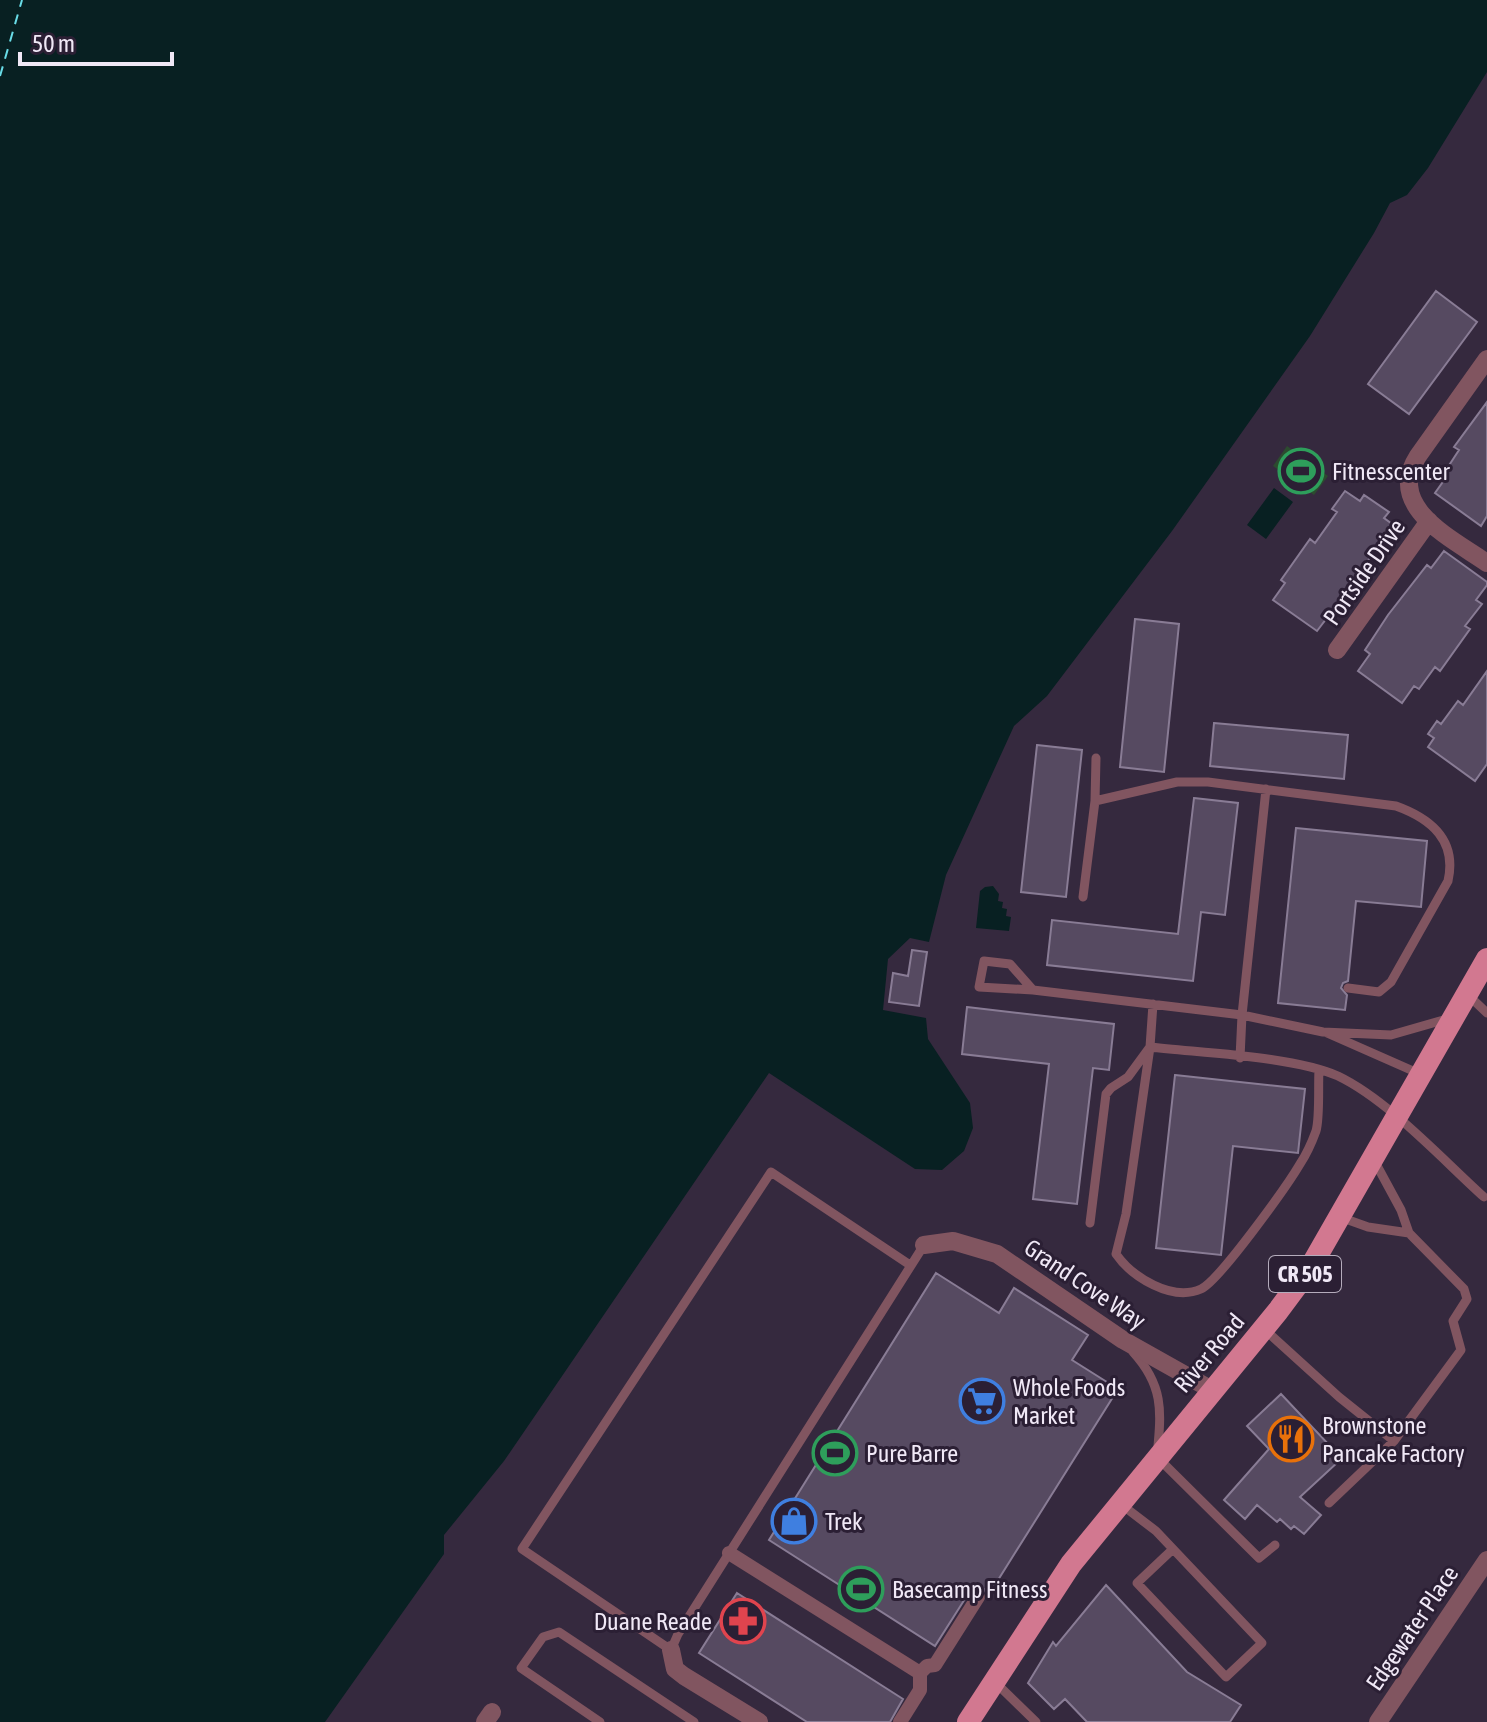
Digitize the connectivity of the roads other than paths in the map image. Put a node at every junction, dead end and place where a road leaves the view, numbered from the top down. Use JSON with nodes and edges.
{"nodes":[{"id":1,"x":1487,"y":359,"type":"edge"},
{"id":2,"x":1429,"y":521,"type":"junction"},
{"id":3,"x":1487,"y":563,"type":"edge"},
{"id":4,"x":1337,"y":650,"type":"dead end"},
{"id":5,"x":1096,"y":758,"type":"dead end"},
{"id":6,"x":1266,"y":789,"type":"junction"},
{"id":7,"x":1095,"y":801,"type":"junction"},
{"id":8,"x":1083,"y":897,"type":"dead end"},
{"id":9,"x":1487,"y":959,"type":"edge"},
{"id":10,"x":1348,"y":988,"type":"dead end"},
{"id":11,"x":1033,"y":990,"type":"junction"},
{"id":12,"x":1467,"y":994,"type":"junction"},
{"id":13,"x":1153,"y":1004,"type":"junction"},
{"id":14,"x":1487,"y":1013,"type":"edge"},
{"id":15,"x":1242,"y":1015,"type":"junction"},
{"id":16,"x":1454,"y":1017,"type":"junction"},
{"id":17,"x":1323,"y":1032,"type":"junction"},
{"id":18,"x":1150,"y":1047,"type":"junction"},
{"id":19,"x":1240,"y":1058,"type":"junction"},
{"id":20,"x":1319,"y":1070,"type":"junction"},
{"id":21,"x":1420,"y":1074,"type":"junction"},
{"id":22,"x":1396,"y":1117,"type":"junction"},
{"id":23,"x":1374,"y":1159,"type":"junction"},
{"id":24,"x":1484,"y":1197,"type":"dead end"},
{"id":25,"x":1340,"y":1217,"type":"junction"},
{"id":26,"x":1090,"y":1223,"type":"dead end"},
{"id":27,"x":1409,"y":1233,"type":"junction"},
{"id":28,"x":924,"y":1245,"type":"joint"},
{"id":29,"x":910,"y":1265,"type":"junction"},
{"id":30,"x":1263,"y":1328,"type":"junction"},
{"id":31,"x":1123,"y":1340,"type":"junction"},
{"id":32,"x":1212,"y":1390,"type":"junction"},
{"id":33,"x":1394,"y":1441,"type":"junction"},
{"id":34,"x":1157,"y":1457,"type":"junction"},
{"id":35,"x":1119,"y":1502,"type":"junction"},
{"id":36,"x":1329,"y":1503,"type":"dead end"},
{"id":37,"x":1275,"y":1545,"type":"dead end"},
{"id":38,"x":1173,"y":1549,"type":"junction"},
{"id":39,"x":729,"y":1553,"type":"junction"},
{"id":40,"x":1487,"y":1560,"type":"edge"},
{"id":41,"x":978,"y":1597,"type":"dead end"},
{"id":42,"x":671,"y":1650,"type":"junction"},
{"id":43,"x":920,"y":1673,"type":"junction"},
{"id":44,"x":994,"y":1681,"type":"junction"},
{"id":45,"x":600,"y":1722,"type":"edge"},
{"id":46,"x":694,"y":1722,"type":"edge"},
{"id":47,"x":759,"y":1722,"type":"edge"},
{"id":48,"x":900,"y":1722,"type":"edge"},
{"id":49,"x":968,"y":1722,"type":"edge"},
{"id":50,"x":1036,"y":1722,"type":"edge"},
{"id":51,"x":1378,"y":1722,"type":"edge"}],
"edges":[{"from":1,"to":2,"type":"street","name":"Portside Drive"},
{"from":2,"to":3,"type":"street","name":"Portside Drive"},
{"from":2,"to":4,"type":"street","name":"Portside Drive"},
{"from":5,"to":7,"type":"lane"},
{"from":6,"to":7,"type":"lane"},
{"from":6,"to":10,"type":"lane"},
{"from":6,"to":15,"type":"lane"},
{"from":7,"to":8,"type":"lane"},
{"from":9,"to":12,"type":"main road","name":"River Road","number":"CR 505"},
{"from":11,"to":11,"type":"lane"},
{"from":11,"to":13,"type":"lane"},
{"from":12,"to":14,"type":"lane"},
{"from":12,"to":16,"type":"main road","name":"River Road","number":"CR 505"},
{"from":13,"to":15,"type":"lane"},
{"from":13,"to":18,"type":"lane"},
{"from":15,"to":17,"type":"lane"},
{"from":15,"to":19,"type":"lane"},
{"from":16,"to":17,"type":"lane"},
{"from":16,"to":21,"type":"main road","name":"River Road","number":"CR 505"},
{"from":17,"to":21,"type":"lane"},
{"from":18,"to":19,"type":"lane"},
{"from":18,"to":20,"type":"lane"},
{"from":18,"to":26,"type":"lane"},
{"from":19,"to":20,"type":"lane"},
{"from":20,"to":22,"type":"lane"},
{"from":21,"to":22,"type":"main road","name":"River Road","number":"CR 505"},
{"from":22,"to":23,"type":"main road","name":"River Road","number":"CR 505"},
{"from":22,"to":24,"type":"lane"},
{"from":23,"to":25,"type":"main road","name":"River Road","number":"CR 505"},
{"from":23,"to":27,"type":"lane"},
{"from":25,"to":27,"type":"lane"},
{"from":25,"to":30,"type":"main road","name":"River Road","number":"CR 505"},
{"from":27,"to":33,"type":"lane"},
{"from":28,"to":29,"type":"lane"},
{"from":28,"to":31,"type":"street","name":"Grand Cove Way"},
{"from":29,"to":39,"type":"lane"},
{"from":29,"to":42,"type":"lane"},
{"from":30,"to":32,"type":"main road","name":"River Road","number":"CR 505"},
{"from":30,"to":33,"type":"lane"},
{"from":31,"to":32,"type":"street","name":"Grand Cove Way"},
{"from":31,"to":34,"type":"lane"},
{"from":32,"to":34,"type":"main road","name":"River Road","number":"CR 505"},
{"from":33,"to":36,"type":"lane"},
{"from":34,"to":35,"type":"main road","name":"River Road","number":"CR 505"},
{"from":34,"to":37,"type":"lane"},
{"from":35,"to":38,"type":"lane"},
{"from":35,"to":44,"type":"main road","name":"River Road","number":"CR 505"},
{"from":38,"to":38,"type":"lane"},
{"from":39,"to":42,"type":"lane"},
{"from":39,"to":43,"type":"street"},
{"from":40,"to":51,"type":"street","name":"Edgewater Place"},
{"from":41,"to":43,"type":"street"},
{"from":42,"to":47,"type":"street"},
{"from":43,"to":48,"type":"street"},
{"from":44,"to":49,"type":"main road","name":"River Road","number":"CR 505"},
{"from":44,"to":50,"type":"lane"},
{"from":45,"to":46,"type":"lane"}]}
